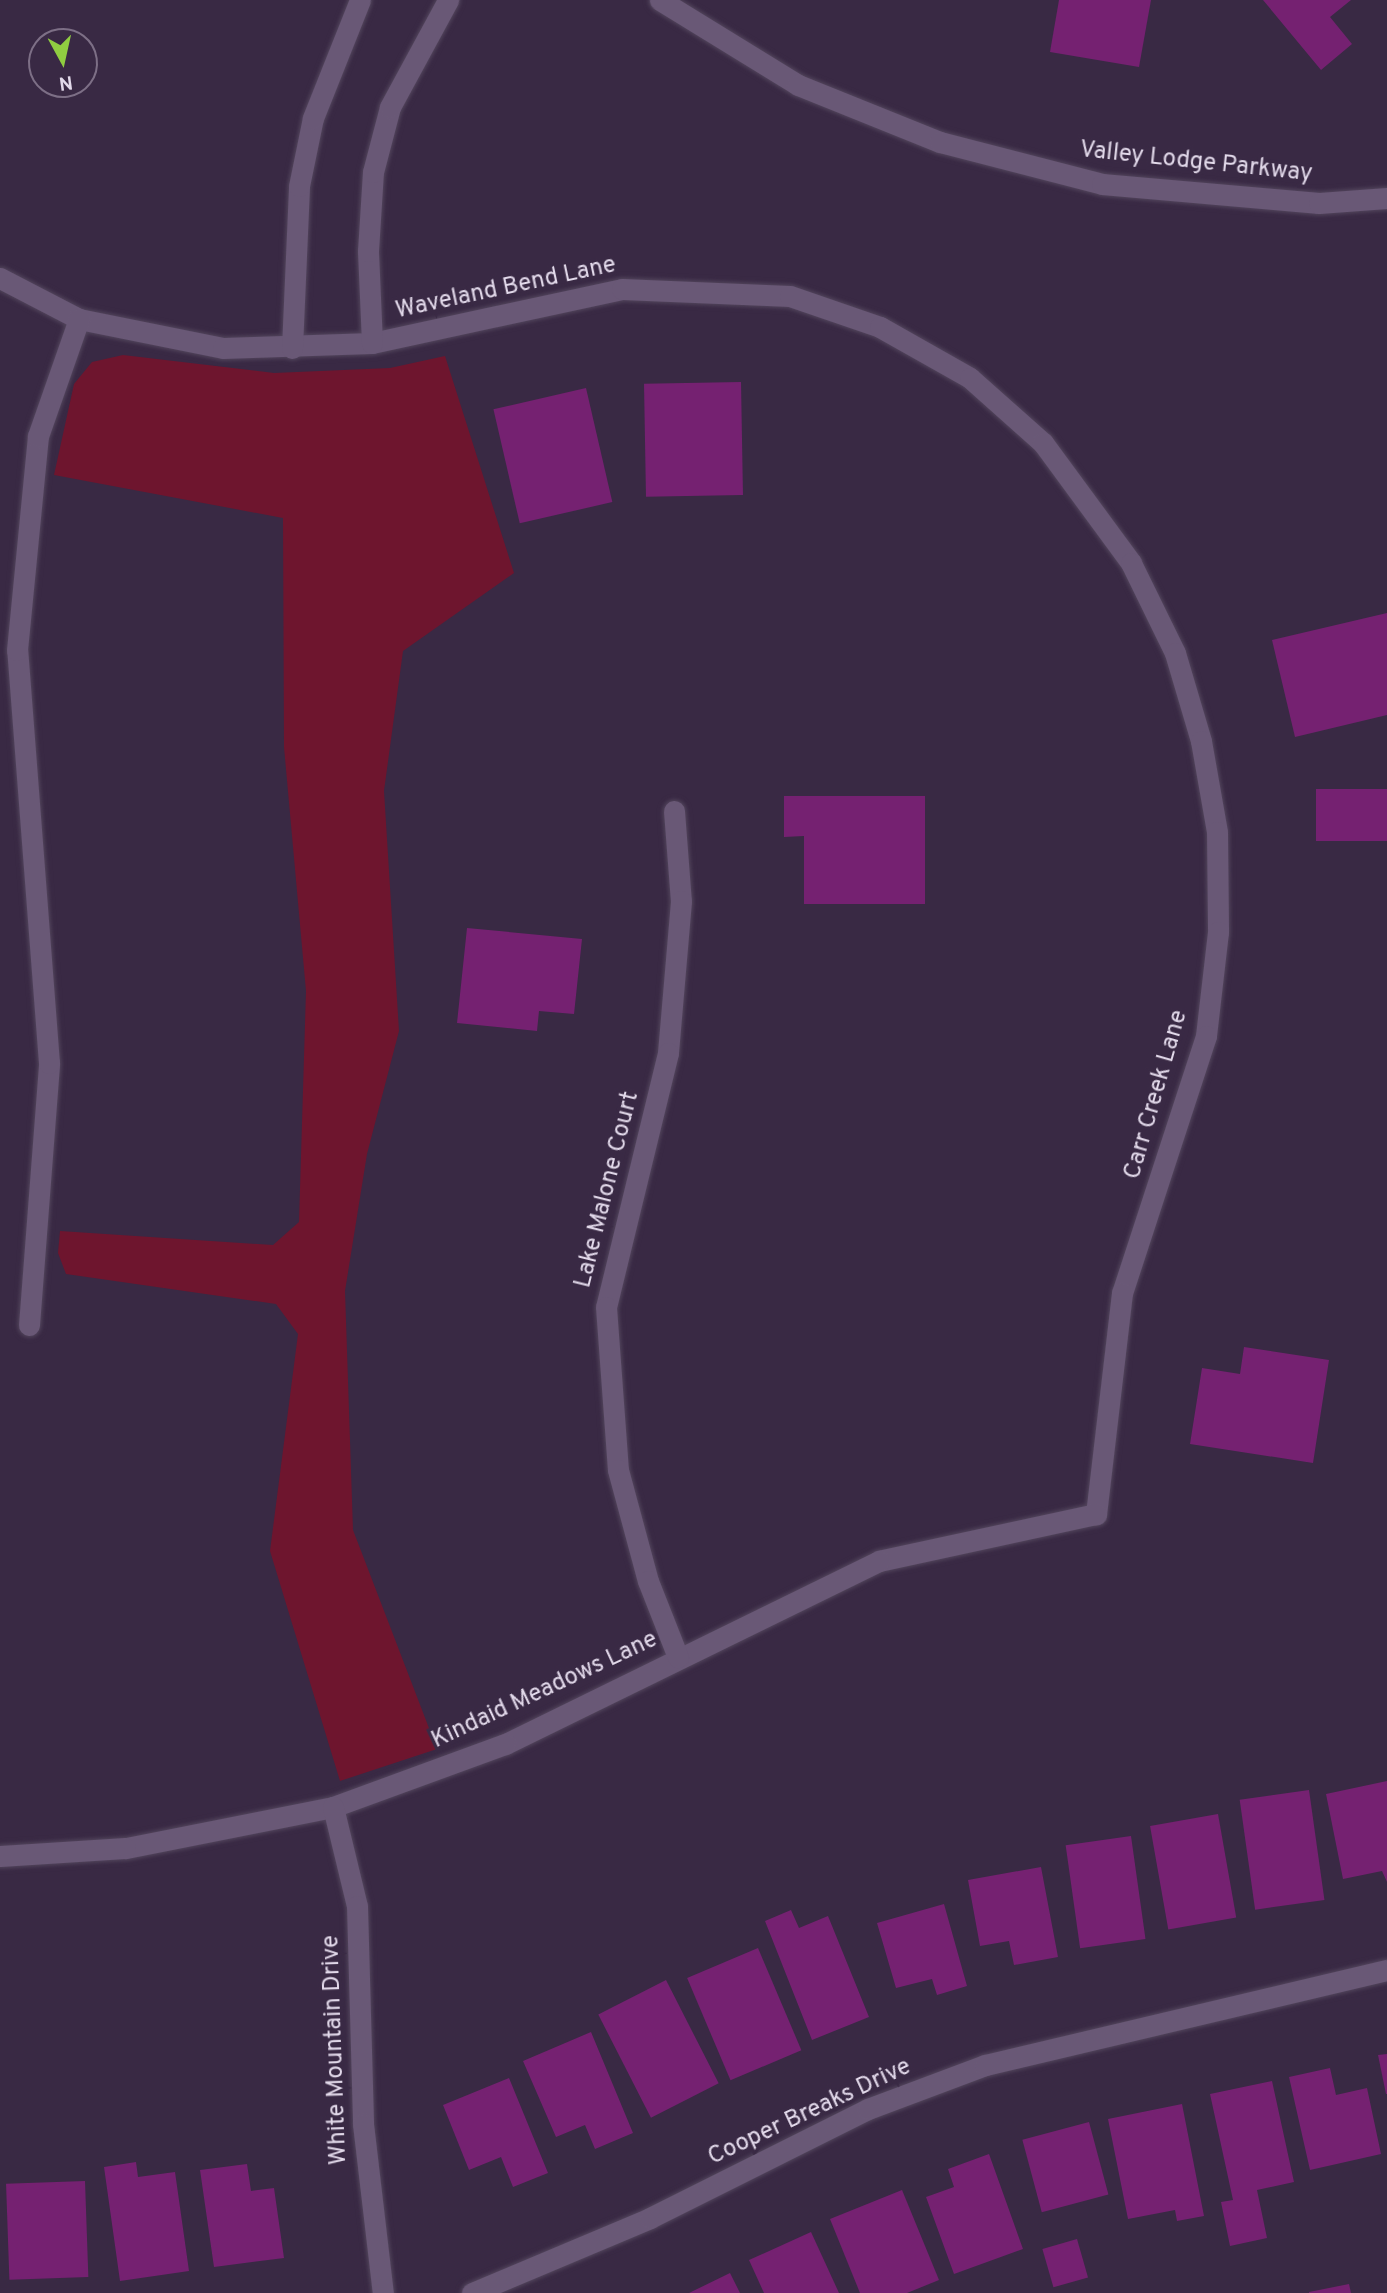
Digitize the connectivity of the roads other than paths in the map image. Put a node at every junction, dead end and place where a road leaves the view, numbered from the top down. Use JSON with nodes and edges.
{"nodes":[{"id":1,"x":360,"y":0,"type":"edge"},
{"id":2,"x":448,"y":0,"type":"edge"},
{"id":3,"x":660,"y":0,"type":"edge"},
{"id":4,"x":1387,"y":198,"type":"edge"},
{"id":5,"x":0,"y":278,"type":"edge"},
{"id":6,"x":79,"y":319,"type":"junction"},
{"id":7,"x":372,"y":343,"type":"junction"},
{"id":8,"x":292,"y":348,"type":"junction"},
{"id":9,"x":1091,"y":502,"type":"joint"},
{"id":10,"x":674,"y":811,"type":"dead end"},
{"id":11,"x":29,"y":1325,"type":"dead end"},
{"id":12,"x":1096,"y":1514,"type":"joint"},
{"id":13,"x":678,"y":1657,"type":"junction"},
{"id":14,"x":333,"y":1807,"type":"junction"},
{"id":15,"x":0,"y":1856,"type":"edge"},
{"id":16,"x":1387,"y":1970,"type":"edge"},
{"id":17,"x":383,"y":2293,"type":"edge"},
{"id":18,"x":472,"y":2293,"type":"edge"}],
"edges":[{"from":1,"to":8,"type":"street"},
{"from":2,"to":7,"type":"street"},
{"from":3,"to":4,"type":"street","name":"Valley Lodge Parkway"},
{"from":5,"to":6,"type":"street","name":"Waveland Bend Lane"},
{"from":6,"to":8,"type":"street","name":"Waveland Bend Lane"},
{"from":6,"to":11,"type":"street"},
{"from":7,"to":8,"type":"street","name":"Waveland Bend Lane"},
{"from":7,"to":9,"type":"street","name":"Waveland Bend Lane"},
{"from":9,"to":12,"type":"street","name":"Carr Creek Lane"},
{"from":10,"to":13,"type":"street","name":"Lake Malone Court"},
{"from":12,"to":13,"type":"street","name":"Kindaid Meadows Lane"},
{"from":13,"to":14,"type":"street","name":"Kindaid Meadows Lane"},
{"from":14,"to":15,"type":"street","name":"Kindaid Meadows Lane"},
{"from":14,"to":17,"type":"street","name":"White Mountain Drive"},
{"from":16,"to":18,"type":"street","name":"Cooper Breaks Drive"}]}
